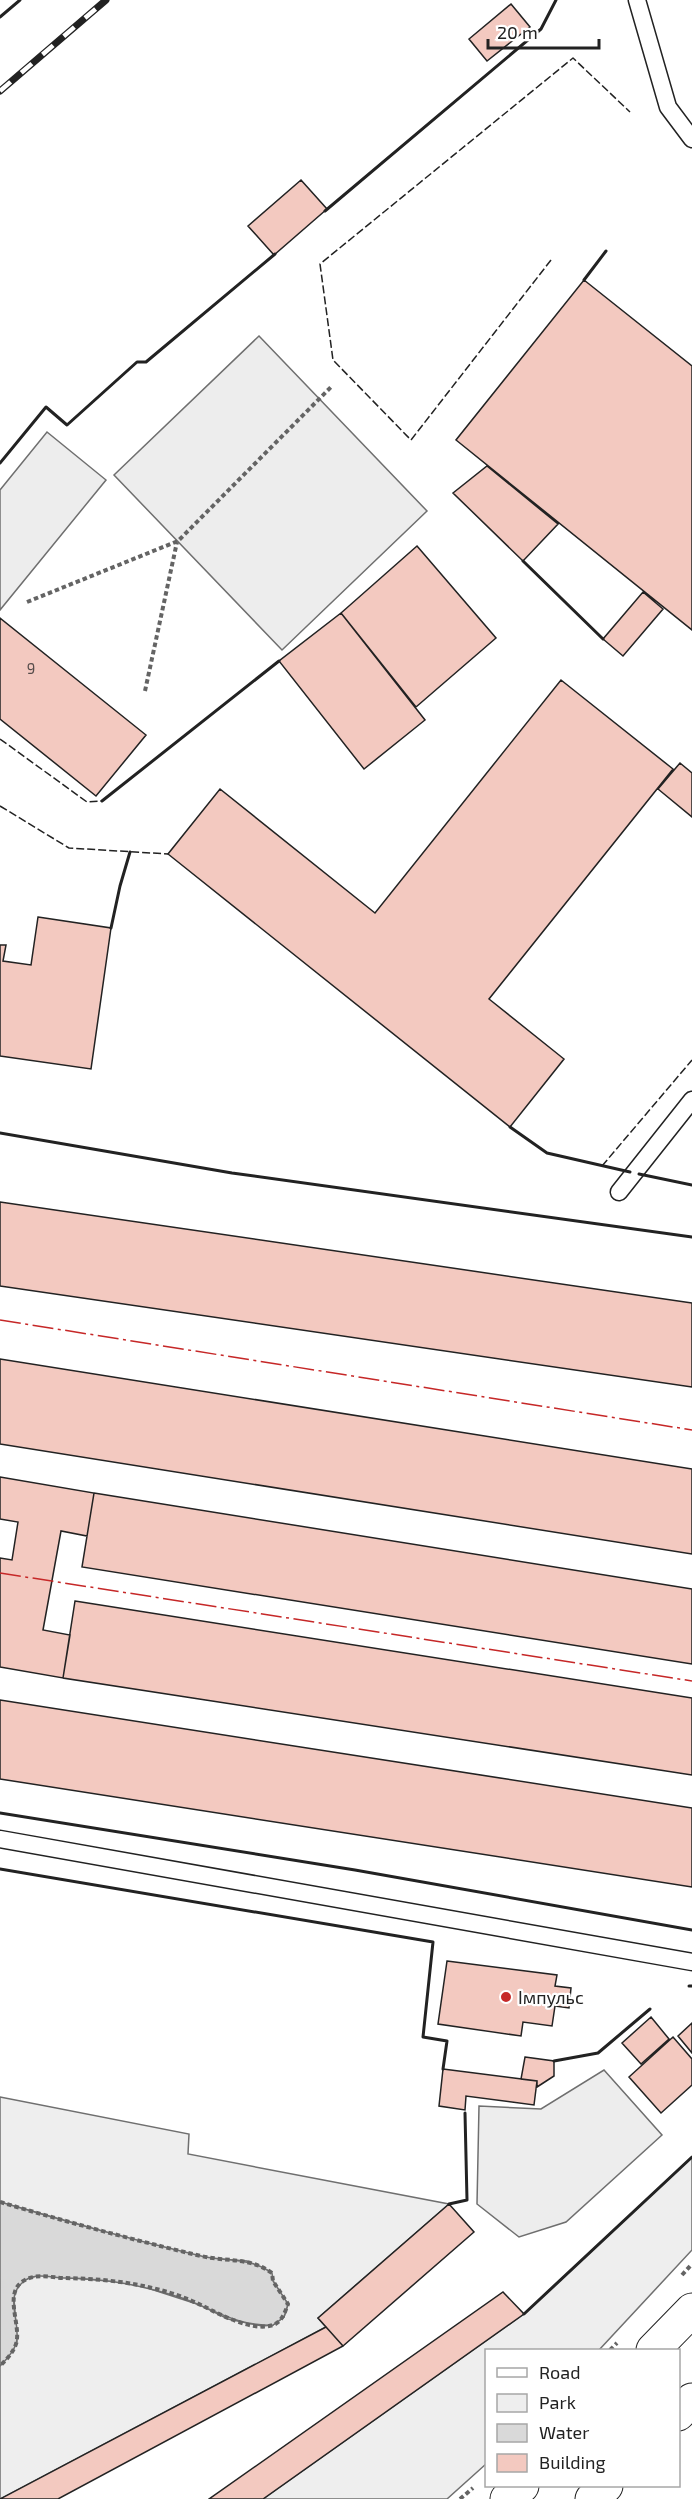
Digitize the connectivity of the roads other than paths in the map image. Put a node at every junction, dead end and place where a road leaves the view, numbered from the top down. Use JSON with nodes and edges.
{"nodes":[{"id":1,"x":637,"y":0,"type":"edge"},
{"id":2,"x":692,"y":139,"type":"edge"},
{"id":3,"x":692,"y":1100,"type":"edge"},
{"id":4,"x":619,"y":1192,"type":"dead end"},
{"id":5,"x":0,"y":1839,"type":"edge"},
{"id":6,"x":692,"y":1962,"type":"edge"},
{"id":7,"x":692,"y":2310,"type":"edge"},
{"id":8,"x":654,"y":2349,"type":"edge"},
{"id":9,"x":692,"y":2400,"type":"edge"},
{"id":10,"x":680,"y":2412,"type":"edge"},
{"id":11,"x":521,"y":2487,"type":"edge"},
{"id":12,"x":605,"y":2487,"type":"edge"},
{"id":13,"x":507,"y":2499,"type":"edge"},
{"id":14,"x":592,"y":2499,"type":"edge"}],
"edges":[{"from":1,"to":2,"type":"lane"},
{"from":3,"to":4,"type":"lane"},
{"from":5,"to":6,"type":"lane"},
{"from":7,"to":8,"type":"main road"},
{"from":9,"to":10,"type":"main road"},
{"from":11,"to":13,"type":"main road"},
{"from":12,"to":14,"type":"main road"}]}
